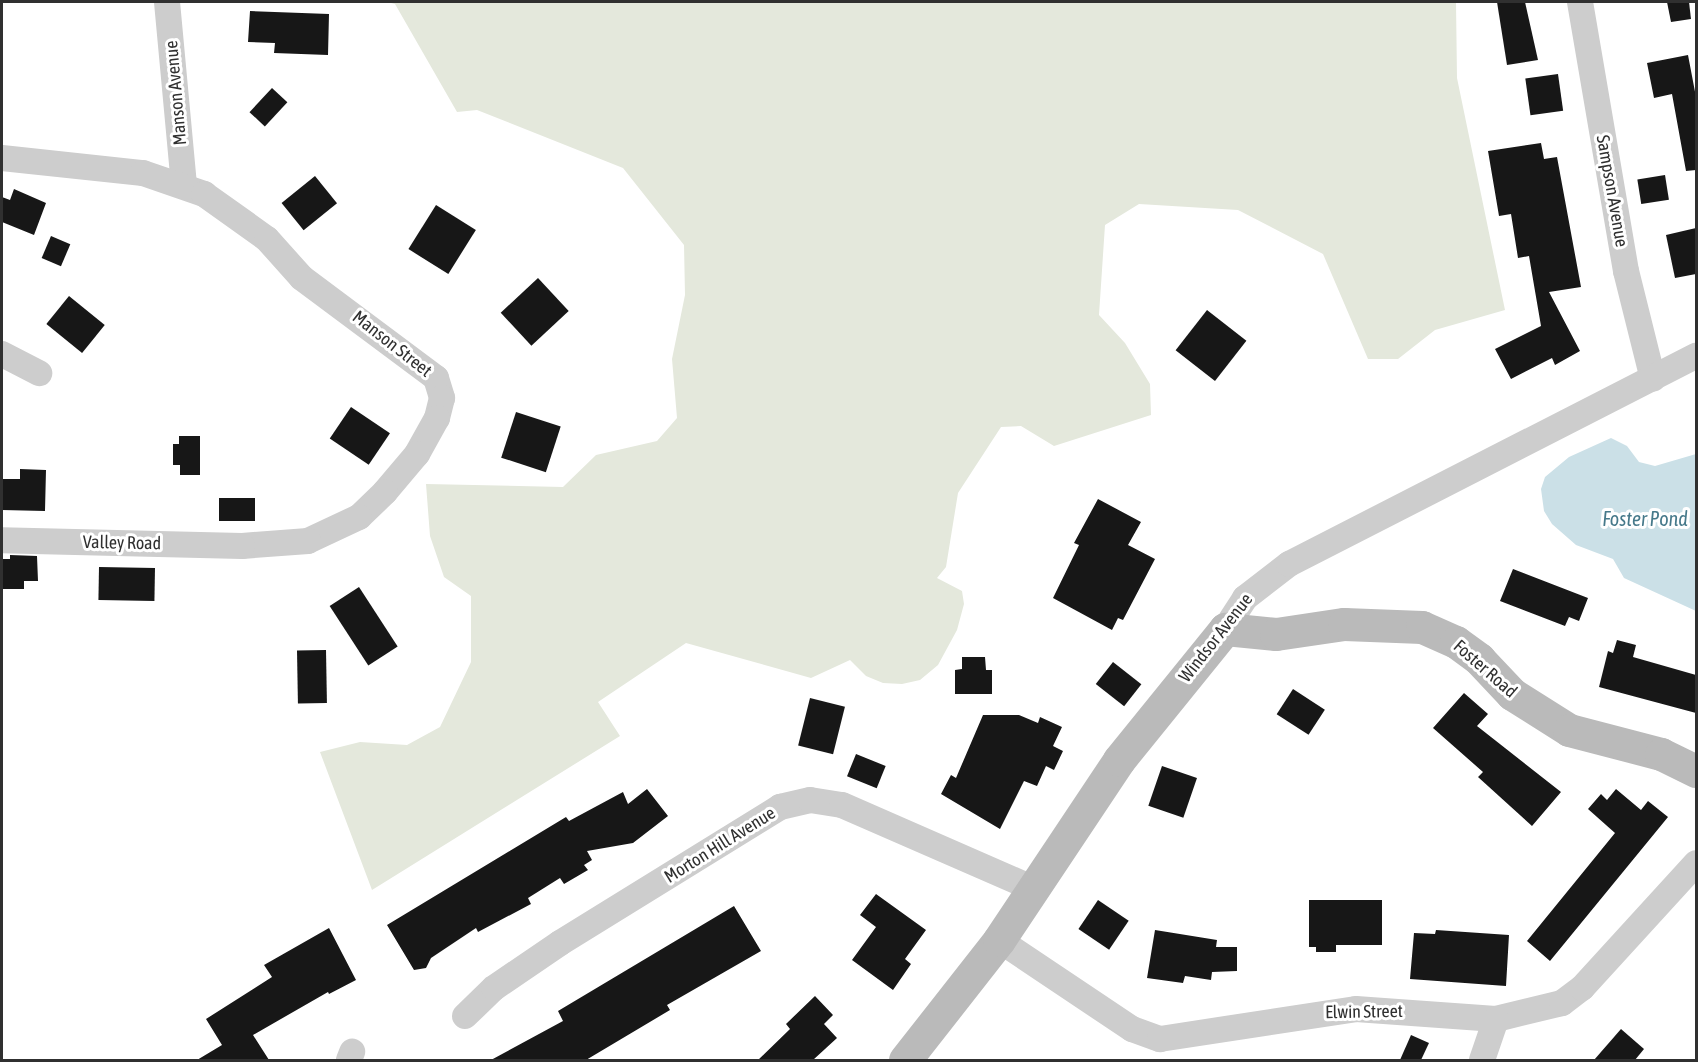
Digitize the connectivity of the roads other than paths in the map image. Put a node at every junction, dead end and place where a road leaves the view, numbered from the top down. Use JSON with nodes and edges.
{"nodes":[{"id":1,"x":167,"y":2,"type":"edge"},
{"id":2,"x":1580,"y":2,"type":"edge"},
{"id":3,"x":2,"y":158,"type":"edge"},
{"id":4,"x":184,"y":184,"type":"junction"},
{"id":5,"x":2,"y":354,"type":"edge"},
{"id":6,"x":1696,"y":356,"type":"edge"},
{"id":7,"x":39,"y":373,"type":"dead end"},
{"id":8,"x":1653,"y":379,"type":"junction"},
{"id":9,"x":2,"y":540,"type":"edge"},
{"id":10,"x":242,"y":546,"type":"joint"},
{"id":11,"x":1225,"y":629,"type":"junction"},
{"id":12,"x":1696,"y":771,"type":"edge"},
{"id":13,"x":1696,"y":863,"type":"edge"},
{"id":14,"x":1034,"y":889,"type":"junction"},
{"id":15,"x":999,"y":940,"type":"junction"},
{"id":16,"x":465,"y":1016,"type":"dead end"},
{"id":17,"x":1496,"y":1019,"type":"junction"},
{"id":18,"x":905,"y":1060,"type":"edge"},
{"id":19,"x":1482,"y":1060,"type":"edge"}],
"edges":[{"from":1,"to":4,"type":"street","name":"Manson Avenue"},
{"from":2,"to":8,"type":"street","name":"Sampson Avenue"},
{"from":3,"to":4,"type":"street","name":"Manson Street"},
{"from":4,"to":10,"type":"street","name":"Manson Street"},
{"from":5,"to":7,"type":"street"},
{"from":6,"to":8,"type":"street","name":"Windsor Avenue"},
{"from":8,"to":11,"type":"street","name":"Windsor Avenue"},
{"from":9,"to":10,"type":"street","name":"Valley Road"},
{"from":11,"to":12,"type":"street","name":"Foster Road"},
{"from":11,"to":14,"type":"street","name":"Windsor Avenue"},
{"from":13,"to":17,"type":"street","name":"Elwin Street"},
{"from":14,"to":15,"type":"street","name":"Windsor Avenue"},
{"from":14,"to":16,"type":"street","name":"Morton Hill Avenue"},
{"from":15,"to":17,"type":"street","name":"Elwin Street"},
{"from":15,"to":18,"type":"street","name":"Windsor Avenue"},
{"from":17,"to":19,"type":"street"}]}
